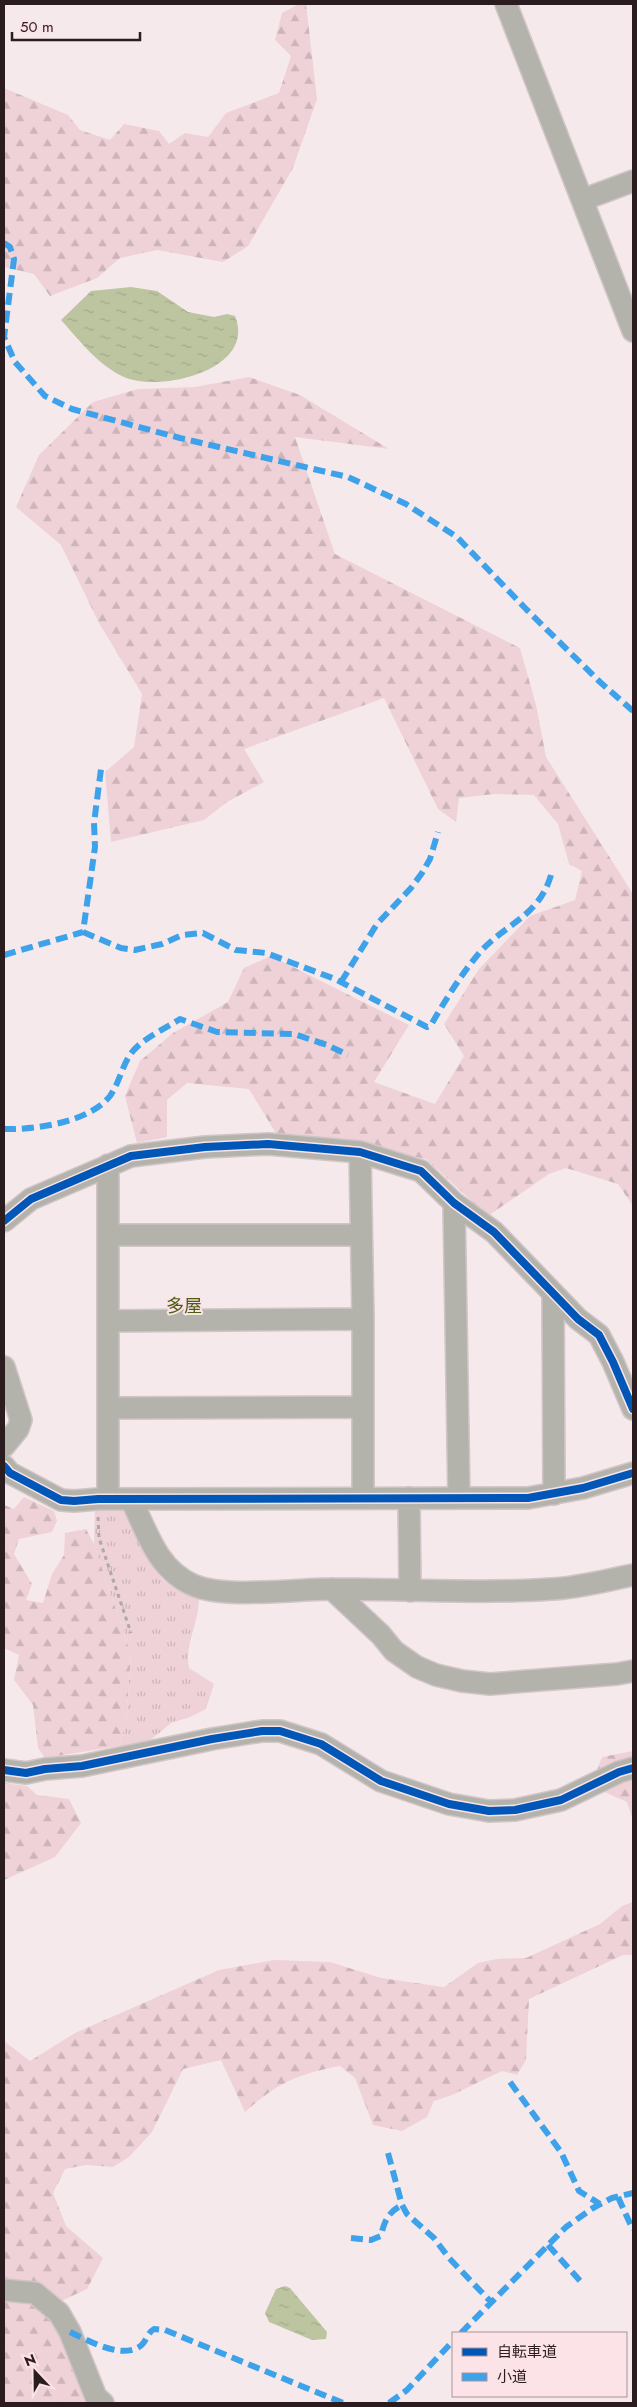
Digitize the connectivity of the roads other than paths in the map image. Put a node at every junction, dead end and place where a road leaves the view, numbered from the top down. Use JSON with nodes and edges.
{"nodes":[{"id":1,"x":506,"y":4,"type":"edge"},
{"id":2,"x":633,"y":181,"type":"edge"},
{"id":3,"x":582,"y":200,"type":"junction"},
{"id":4,"x":633,"y":331,"type":"edge"},
{"id":5,"x":360,"y":1152,"type":"junction"},
{"id":6,"x":108,"y":1165,"type":"junction"},
{"id":7,"x":454,"y":1203,"type":"junction"},
{"id":8,"x":4,"y":1222,"type":"edge"},
{"id":9,"x":108,"y":1235,"type":"junction"},
{"id":10,"x":361,"y":1235,"type":"junction"},
{"id":11,"x":553,"y":1293,"type":"junction"},
{"id":12,"x":364,"y":1319,"type":"junction"},
{"id":13,"x":109,"y":1320,"type":"junction"},
{"id":14,"x":4,"y":1367,"type":"edge"},
{"id":15,"x":628,"y":1382,"type":"edge"},
{"id":16,"x":363,"y":1407,"type":"junction"},
{"id":17,"x":108,"y":1408,"type":"junction"},
{"id":18,"x":633,"y":1409,"type":"edge"},
{"id":19,"x":4,"y":1446,"type":"edge"},
{"id":20,"x":4,"y":1466,"type":"edge"},
{"id":21,"x":633,"y":1473,"type":"edge"},
{"id":22,"x":554,"y":1494,"type":"junction"},
{"id":23,"x":363,"y":1498,"type":"junction"},
{"id":24,"x":409,"y":1498,"type":"junction"},
{"id":25,"x":459,"y":1498,"type":"junction"},
{"id":26,"x":103,"y":1499,"type":"junction"},
{"id":27,"x":131,"y":1499,"type":"junction"},
{"id":28,"x":633,"y":1575,"type":"edge"},
{"id":29,"x":332,"y":1589,"type":"junction"},
{"id":30,"x":410,"y":1591,"type":"junction"},
{"id":31,"x":633,"y":1671,"type":"edge"},
{"id":32,"x":633,"y":1768,"type":"edge"},
{"id":33,"x":4,"y":1770,"type":"edge"},
{"id":34,"x":4,"y":2290,"type":"edge"},
{"id":35,"x":103,"y":2403,"type":"edge"}],
"edges":[{"from":1,"to":3,"type":"street"},
{"from":2,"to":3,"type":"street"},
{"from":3,"to":4,"type":"street"},
{"from":5,"to":6,"type":"street"},
{"from":5,"to":7,"type":"street"},
{"from":5,"to":10,"type":"street"},
{"from":6,"to":8,"type":"street"},
{"from":6,"to":9,"type":"street"},
{"from":7,"to":11,"type":"street"},
{"from":7,"to":25,"type":"street"},
{"from":9,"to":10,"type":"street"},
{"from":9,"to":13,"type":"street"},
{"from":10,"to":12,"type":"street"},
{"from":11,"to":15,"type":"street"},
{"from":11,"to":22,"type":"street"},
{"from":12,"to":13,"type":"street"},
{"from":12,"to":16,"type":"street"},
{"from":13,"to":17,"type":"street"},
{"from":14,"to":19,"type":"street"},
{"from":15,"to":18,"type":"street"},
{"from":16,"to":17,"type":"street"},
{"from":16,"to":23,"type":"street"},
{"from":17,"to":26,"type":"street"},
{"from":20,"to":26,"type":"street"},
{"from":21,"to":22,"type":"street"},
{"from":22,"to":25,"type":"street"},
{"from":23,"to":24,"type":"street"},
{"from":23,"to":27,"type":"street"},
{"from":24,"to":25,"type":"street"},
{"from":24,"to":30,"type":"street"},
{"from":26,"to":27,"type":"street"},
{"from":27,"to":29,"type":"street"},
{"from":28,"to":30,"type":"street"},
{"from":29,"to":30,"type":"street"},
{"from":29,"to":31,"type":"street"},
{"from":32,"to":33,"type":"street"},
{"from":34,"to":35,"type":"street"}]}
